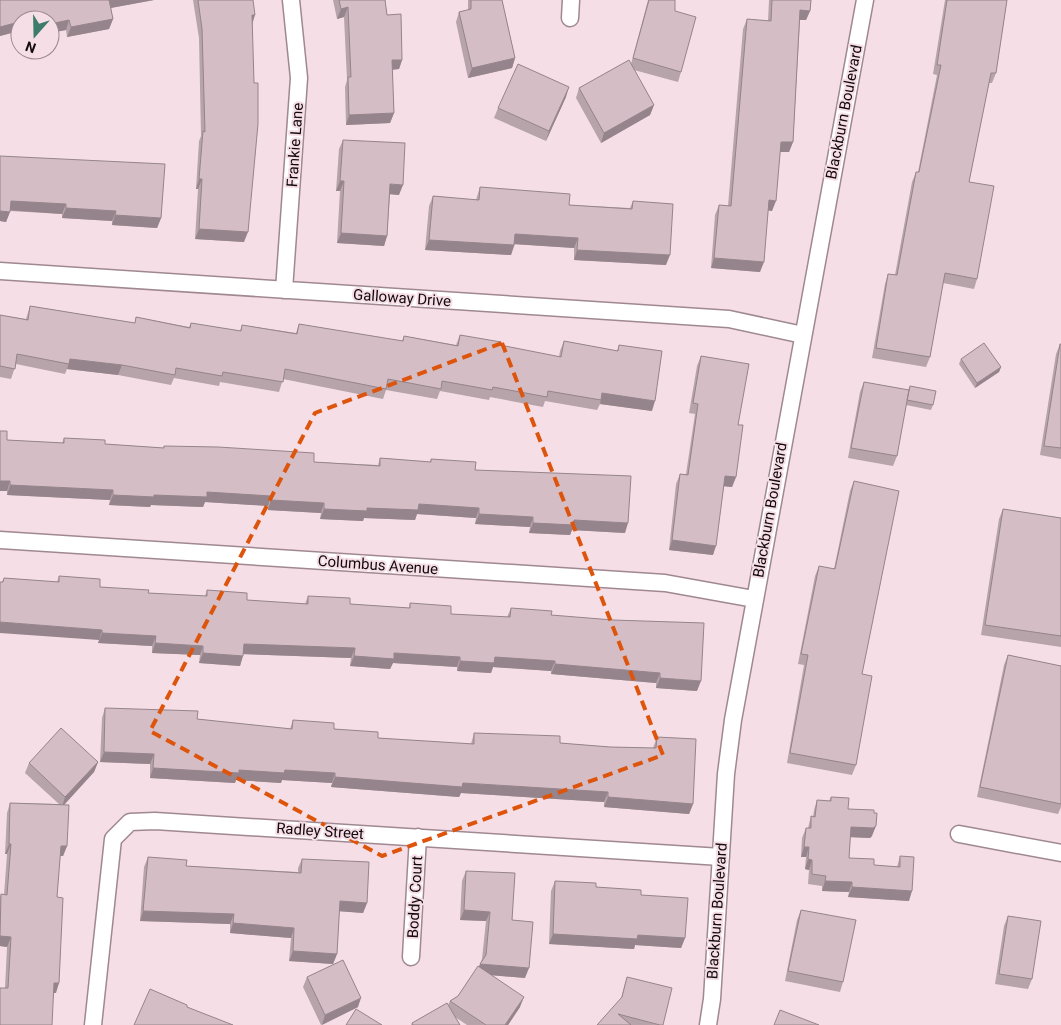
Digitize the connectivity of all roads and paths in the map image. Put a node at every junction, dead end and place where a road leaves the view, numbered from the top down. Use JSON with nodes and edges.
{"nodes":[{"id":1,"x":291,"y":0,"type":"edge"},
{"id":2,"x":571,"y":0,"type":"edge"},
{"id":3,"x":864,"y":0,"type":"edge"},
{"id":4,"x":570,"y":18,"type":"dead end"},
{"id":5,"x":0,"y":271,"type":"edge"},
{"id":6,"x":284,"y":290,"type":"junction"},
{"id":7,"x":803,"y":335,"type":"junction"},
{"id":8,"x":0,"y":540,"type":"edge"},
{"id":9,"x":754,"y":599,"type":"junction"},
{"id":10,"x":959,"y":834,"type":"dead end"},
{"id":11,"x":418,"y":837,"type":"junction"},
{"id":12,"x":1061,"y":853,"type":"edge"},
{"id":13,"x":721,"y":857,"type":"junction"},
{"id":14,"x":411,"y":957,"type":"dead end"},
{"id":15,"x":93,"y":1025,"type":"edge"},
{"id":16,"x":708,"y":1025,"type":"edge"}],
"edges":[{"from":1,"to":6,"type":"street","name":"Frankie Lane"},
{"from":2,"to":4,"type":"street"},
{"from":3,"to":7,"type":"street","name":"Blackburn Boulevard"},
{"from":5,"to":6,"type":"street","name":"Galloway Drive"},
{"from":6,"to":7,"type":"street","name":"Galloway Drive"},
{"from":7,"to":9,"type":"street","name":"Blackburn Boulevard"},
{"from":8,"to":9,"type":"street","name":"Columbus Avenue"},
{"from":9,"to":13,"type":"street","name":"Blackburn Boulevard"},
{"from":10,"to":12,"type":"street"},
{"from":11,"to":13,"type":"street","name":"Radley Street"},
{"from":11,"to":14,"type":"street","name":"Boddy Court"},
{"from":11,"to":15,"type":"street","name":"Radley Street"},
{"from":13,"to":16,"type":"street","name":"Blackburn Boulevard"}]}
